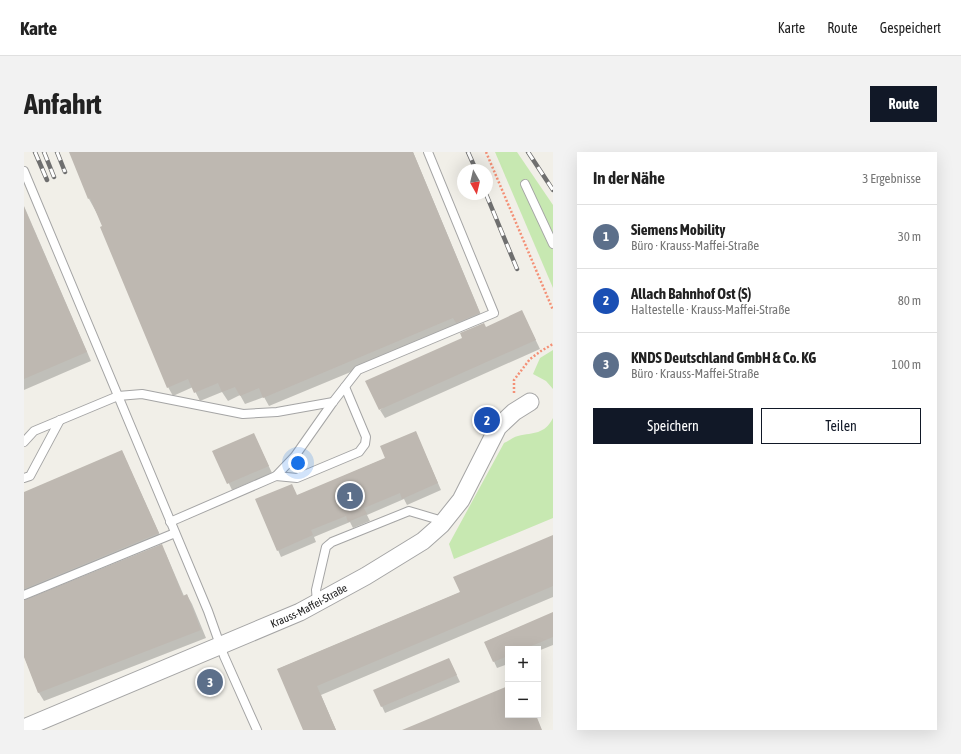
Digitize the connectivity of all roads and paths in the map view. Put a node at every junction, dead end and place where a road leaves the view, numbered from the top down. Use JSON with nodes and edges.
{"nodes":[{"id":1,"x":428,"y":152,"type":"edge"},
{"id":2,"x":486,"y":152,"type":"edge"},
{"id":3,"x":24,"y":172,"type":"edge"},
{"id":4,"x":525,"y":184,"type":"dead end"},
{"id":5,"x":553,"y":244,"type":"edge"},
{"id":6,"x":553,"y":310,"type":"edge"},
{"id":7,"x":553,"y":344,"type":"edge"},
{"id":8,"x":345,"y":387,"type":"junction"},
{"id":9,"x":118,"y":396,"type":"junction"},
{"id":10,"x":333,"y":402,"type":"junction"},
{"id":11,"x":530,"y":402,"type":"dead end"},
{"id":12,"x":514,"y":412,"type":"junction"},
{"id":13,"x":60,"y":420,"type":"junction"},
{"id":14,"x":24,"y":442,"type":"edge"},
{"id":15,"x":276,"y":476,"type":"junction"},
{"id":16,"x":24,"y":478,"type":"edge"},
{"id":17,"x":170,"y":522,"type":"junction"},
{"id":18,"x":443,"y":523,"type":"junction"},
{"id":19,"x":175,"y":533,"type":"junction"},
{"id":20,"x":24,"y":595,"type":"edge"},
{"id":21,"x":317,"y":603,"type":"junction"},
{"id":22,"x":220,"y":646,"type":"junction"},
{"id":23,"x":24,"y":728,"type":"edge"},
{"id":24,"x":256,"y":730,"type":"edge"}],
"edges":[{"from":1,"to":8,"type":"lane"},
{"from":2,"to":6,"type":"path"},
{"from":3,"to":9,"type":"lane"},
{"from":4,"to":5,"type":"lane"},
{"from":7,"to":12,"type":"path"},
{"from":8,"to":10,"type":"lane"},
{"from":8,"to":15,"type":"lane"},
{"from":9,"to":10,"type":"lane"},
{"from":9,"to":13,"type":"lane"},
{"from":9,"to":17,"type":"lane"},
{"from":10,"to":15,"type":"lane"},
{"from":11,"to":12,"type":"street","name":"Krauss-Maffei-Straße"},
{"from":12,"to":18,"type":"street","name":"Krauss-Maffei-Straße"},
{"from":13,"to":14,"type":"lane"},
{"from":13,"to":16,"type":"lane"},
{"from":15,"to":17,"type":"lane"},
{"from":17,"to":19,"type":"lane"},
{"from":18,"to":21,"type":"street","name":"Krauss-Maffei-Straße"},
{"from":18,"to":21,"type":"lane"},
{"from":19,"to":20,"type":"lane"},
{"from":19,"to":22,"type":"lane"},
{"from":21,"to":22,"type":"street","name":"Krauss-Maffei-Straße"},
{"from":22,"to":23,"type":"street","name":"Krauss-Maffei-Straße"},
{"from":22,"to":24,"type":"lane"}]}
